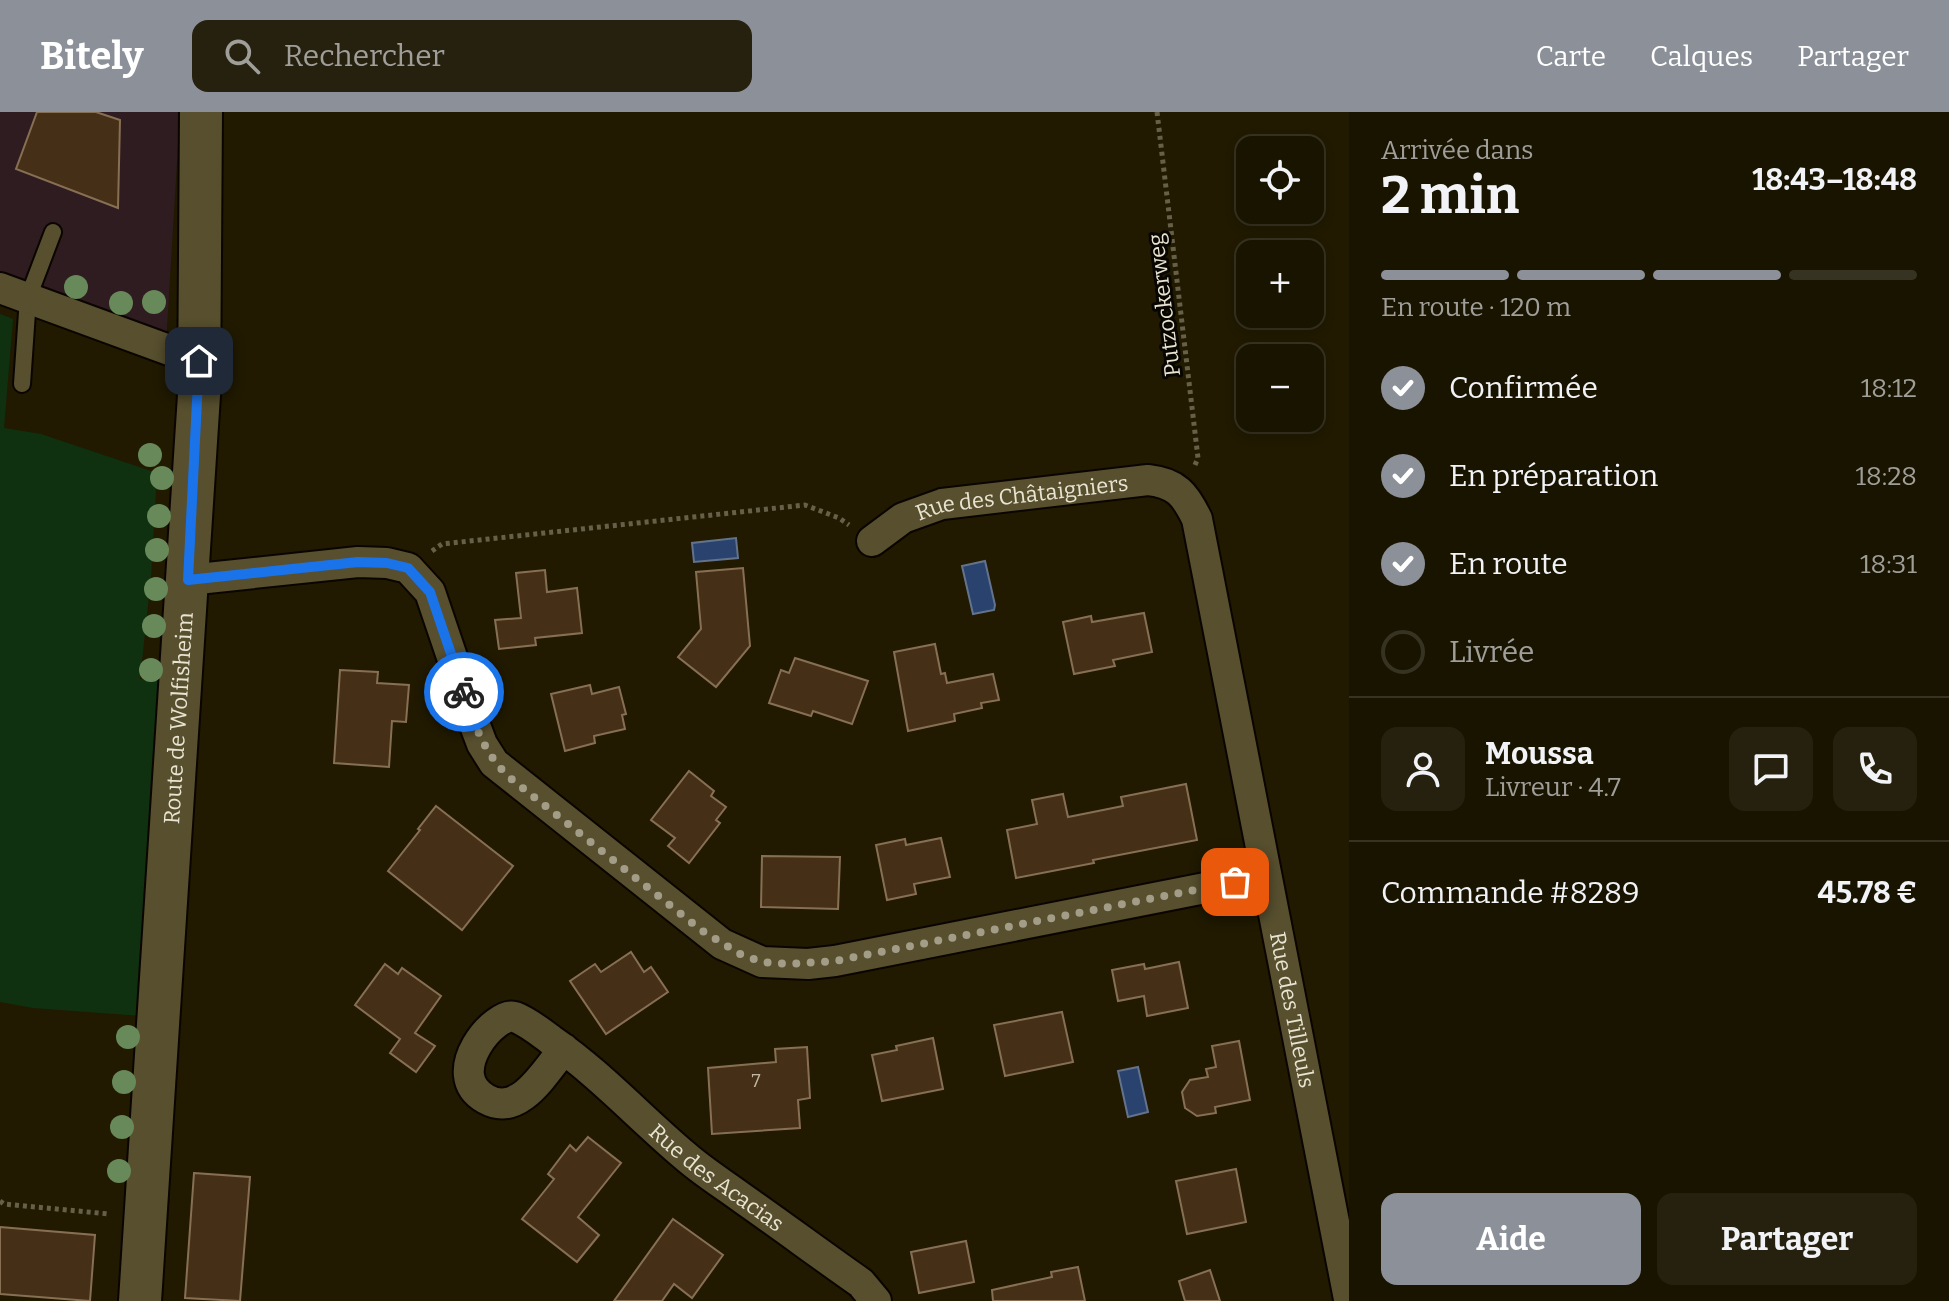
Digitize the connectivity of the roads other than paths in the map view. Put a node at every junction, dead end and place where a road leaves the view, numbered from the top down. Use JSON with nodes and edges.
{"nodes":[{"id":1,"x":201,"y":112,"type":"edge"},
{"id":2,"x":53,"y":232,"type":"dead end"},
{"id":3,"x":14,"y":293,"type":"edge"},
{"id":4,"x":199,"y":361,"type":"junction"},
{"id":5,"x":22,"y":384,"type":"dead end"},
{"id":6,"x":1178,"y":489,"type":"joint"},
{"id":7,"x":872,"y":541,"type":"road end"},
{"id":8,"x":188,"y":580,"type":"junction"},
{"id":9,"x":1266,"y":876,"type":"junction"},
{"id":10,"x":564,"y":1049,"type":"dead end"},
{"id":11,"x":1349,"y":1299,"type":"edge"},
{"id":12,"x":140,"y":1301,"type":"edge"},
{"id":13,"x":876,"y":1301,"type":"edge"}],
"edges":[{"from":1,"to":4,"type":"main road","name":"Route de Wolfisheim"},
{"from":2,"to":3,"type":"lane"},
{"from":3,"to":4,"type":"street"},
{"from":3,"to":5,"type":"lane"},
{"from":4,"to":8,"type":"main road","name":"Route de Wolfisheim"},
{"from":6,"to":7,"type":"street","name":"Rue des Châtaigniers"},
{"from":6,"to":9,"type":"street","name":"Rue des Tilleuls"},
{"from":8,"to":9,"type":"street"},
{"from":8,"to":12,"type":"main road","name":"Route de Wolfisheim"},
{"from":9,"to":11,"type":"street","name":"Rue des Tilleuls"},
{"from":10,"to":13,"type":"street","name":"Rue des Acacias"}]}
